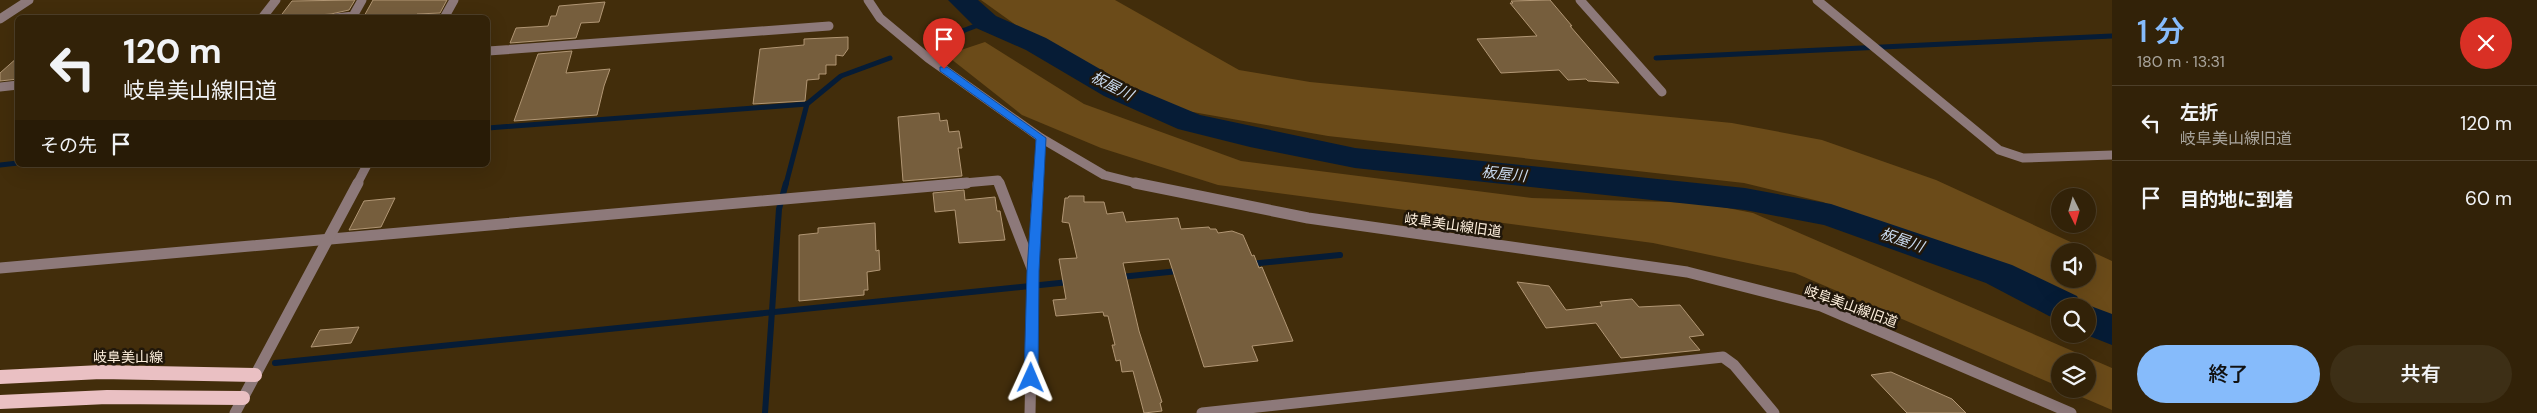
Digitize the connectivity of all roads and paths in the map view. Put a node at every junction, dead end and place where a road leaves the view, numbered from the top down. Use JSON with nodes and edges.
{"nodes":[{"id":1,"x":29,"y":0,"type":"edge"},
{"id":2,"x":276,"y":0,"type":"edge"},
{"id":3,"x":362,"y":0,"type":"edge"},
{"id":4,"x":454,"y":0,"type":"edge"},
{"id":5,"x":868,"y":0,"type":"edge"},
{"id":6,"x":1580,"y":0,"type":"edge"},
{"id":7,"x":1817,"y":0,"type":"edge"},
{"id":8,"x":264,"y":15,"type":"edge"},
{"id":9,"x":354,"y":15,"type":"edge"},
{"id":10,"x":446,"y":15,"type":"edge"},
{"id":11,"x":0,"y":19,"type":"edge"},
{"id":12,"x":829,"y":26,"type":"dead end"},
{"id":13,"x":490,"y":51,"type":"edge"},
{"id":14,"x":15,"y":85,"type":"edge"},
{"id":15,"x":0,"y":87,"type":"edge"},
{"id":16,"x":1662,"y":92,"type":"dead end"},
{"id":17,"x":1041,"y":138,"type":"junction"},
{"id":18,"x":2112,"y":155,"type":"edge"},
{"id":19,"x":366,"y":167,"type":"edge"},
{"id":20,"x":330,"y":238,"type":"junction"},
{"id":21,"x":0,"y":268,"type":"edge"},
{"id":22,"x":1033,"y":271,"type":"junction"},
{"id":23,"x":256,"y":375,"type":"junction"},
{"id":24,"x":0,"y":377,"type":"edge"},
{"id":25,"x":243,"y":398,"type":"junction"},
{"id":26,"x":0,"y":402,"type":"edge"},
{"id":27,"x":235,"y":413,"type":"edge"},
{"id":28,"x":1030,"y":413,"type":"edge"},
{"id":29,"x":1202,"y":413,"type":"edge"},
{"id":30,"x":1774,"y":413,"type":"edge"},
{"id":31,"x":2071,"y":413,"type":"edge"}],
"edges":[{"from":1,"to":11,"type":"street"},
{"from":2,"to":8,"type":"street"},
{"from":3,"to":9,"type":"street"},
{"from":4,"to":10,"type":"street"},
{"from":5,"to":17,"type":"street","name":"岐阜美山線旧道"},
{"from":6,"to":16,"type":"street"},
{"from":7,"to":18,"type":"street"},
{"from":12,"to":13,"type":"street"},
{"from":14,"to":15,"type":"street"},
{"from":17,"to":22,"type":"street"},
{"from":17,"to":31,"type":"street","name":"岐阜美山線旧道"},
{"from":19,"to":20,"type":"street"},
{"from":20,"to":21,"type":"street"},
{"from":20,"to":22,"type":"street"},
{"from":20,"to":23,"type":"street"},
{"from":22,"to":28,"type":"street"},
{"from":23,"to":24,"type":"main road","name":"岐阜美山線"},
{"from":23,"to":25,"type":"street"},
{"from":25,"to":26,"type":"main road"},
{"from":25,"to":27,"type":"street"},
{"from":29,"to":30,"type":"street"}]}
